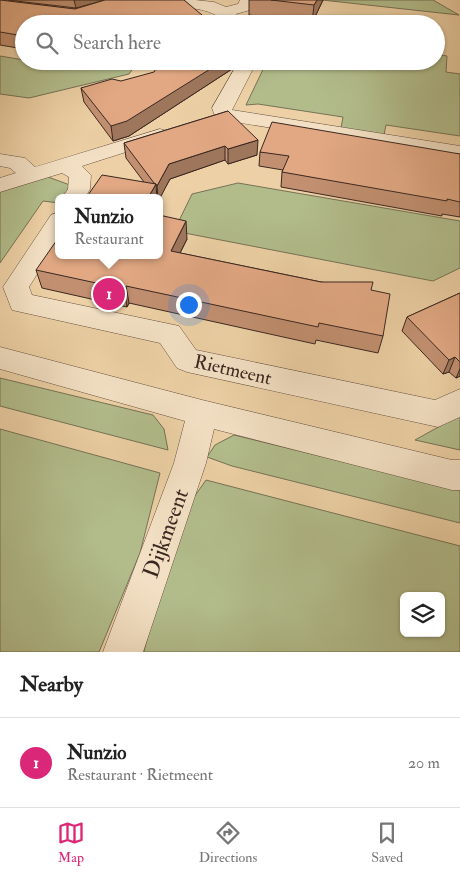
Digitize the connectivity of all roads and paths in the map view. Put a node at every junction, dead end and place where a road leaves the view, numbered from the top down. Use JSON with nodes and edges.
{"nodes":[{"id":1,"x":156,"y":0,"type":"edge"},
{"id":2,"x":248,"y":0,"type":"edge"},
{"id":3,"x":224,"y":12,"type":"junction"},
{"id":4,"x":228,"y":15,"type":"edge"},
{"id":5,"x":243,"y":70,"type":"edge"},
{"id":6,"x":224,"y":115,"type":"junction"},
{"id":7,"x":460,"y":152,"type":"edge"},
{"id":8,"x":0,"y":160,"type":"edge"},
{"id":9,"x":66,"y":165,"type":"junction"},
{"id":10,"x":32,"y":175,"type":"junction"},
{"id":11,"x":0,"y":185,"type":"edge"},
{"id":12,"x":75,"y":194,"type":"edge"},
{"id":13,"x":55,"y":226,"type":"edge"},
{"id":14,"x":0,"y":358,"type":"edge"},
{"id":15,"x":460,"y":402,"type":"edge"},
{"id":16,"x":202,"y":413,"type":"junction"},
{"id":17,"x":460,"y":475,"type":"edge"},
{"id":18,"x":123,"y":652,"type":"edge"}],
"edges":[{"from":1,"to":3,"type":"street"},
{"from":2,"to":3,"type":"street"},
{"from":3,"to":4,"type":"street"},
{"from":5,"to":6,"type":"street"},
{"from":6,"to":7,"type":"street"},
{"from":6,"to":9,"type":"street"},
{"from":8,"to":10,"type":"street"},
{"from":9,"to":10,"type":"street"},
{"from":9,"to":12,"type":"street"},
{"from":10,"to":11,"type":"street"},
{"from":13,"to":15,"type":"street","name":"Rietmeent"},
{"from":14,"to":16,"type":"street"},
{"from":16,"to":17,"type":"street"},
{"from":16,"to":18,"type":"street","name":"Dijkmeent"}]}
